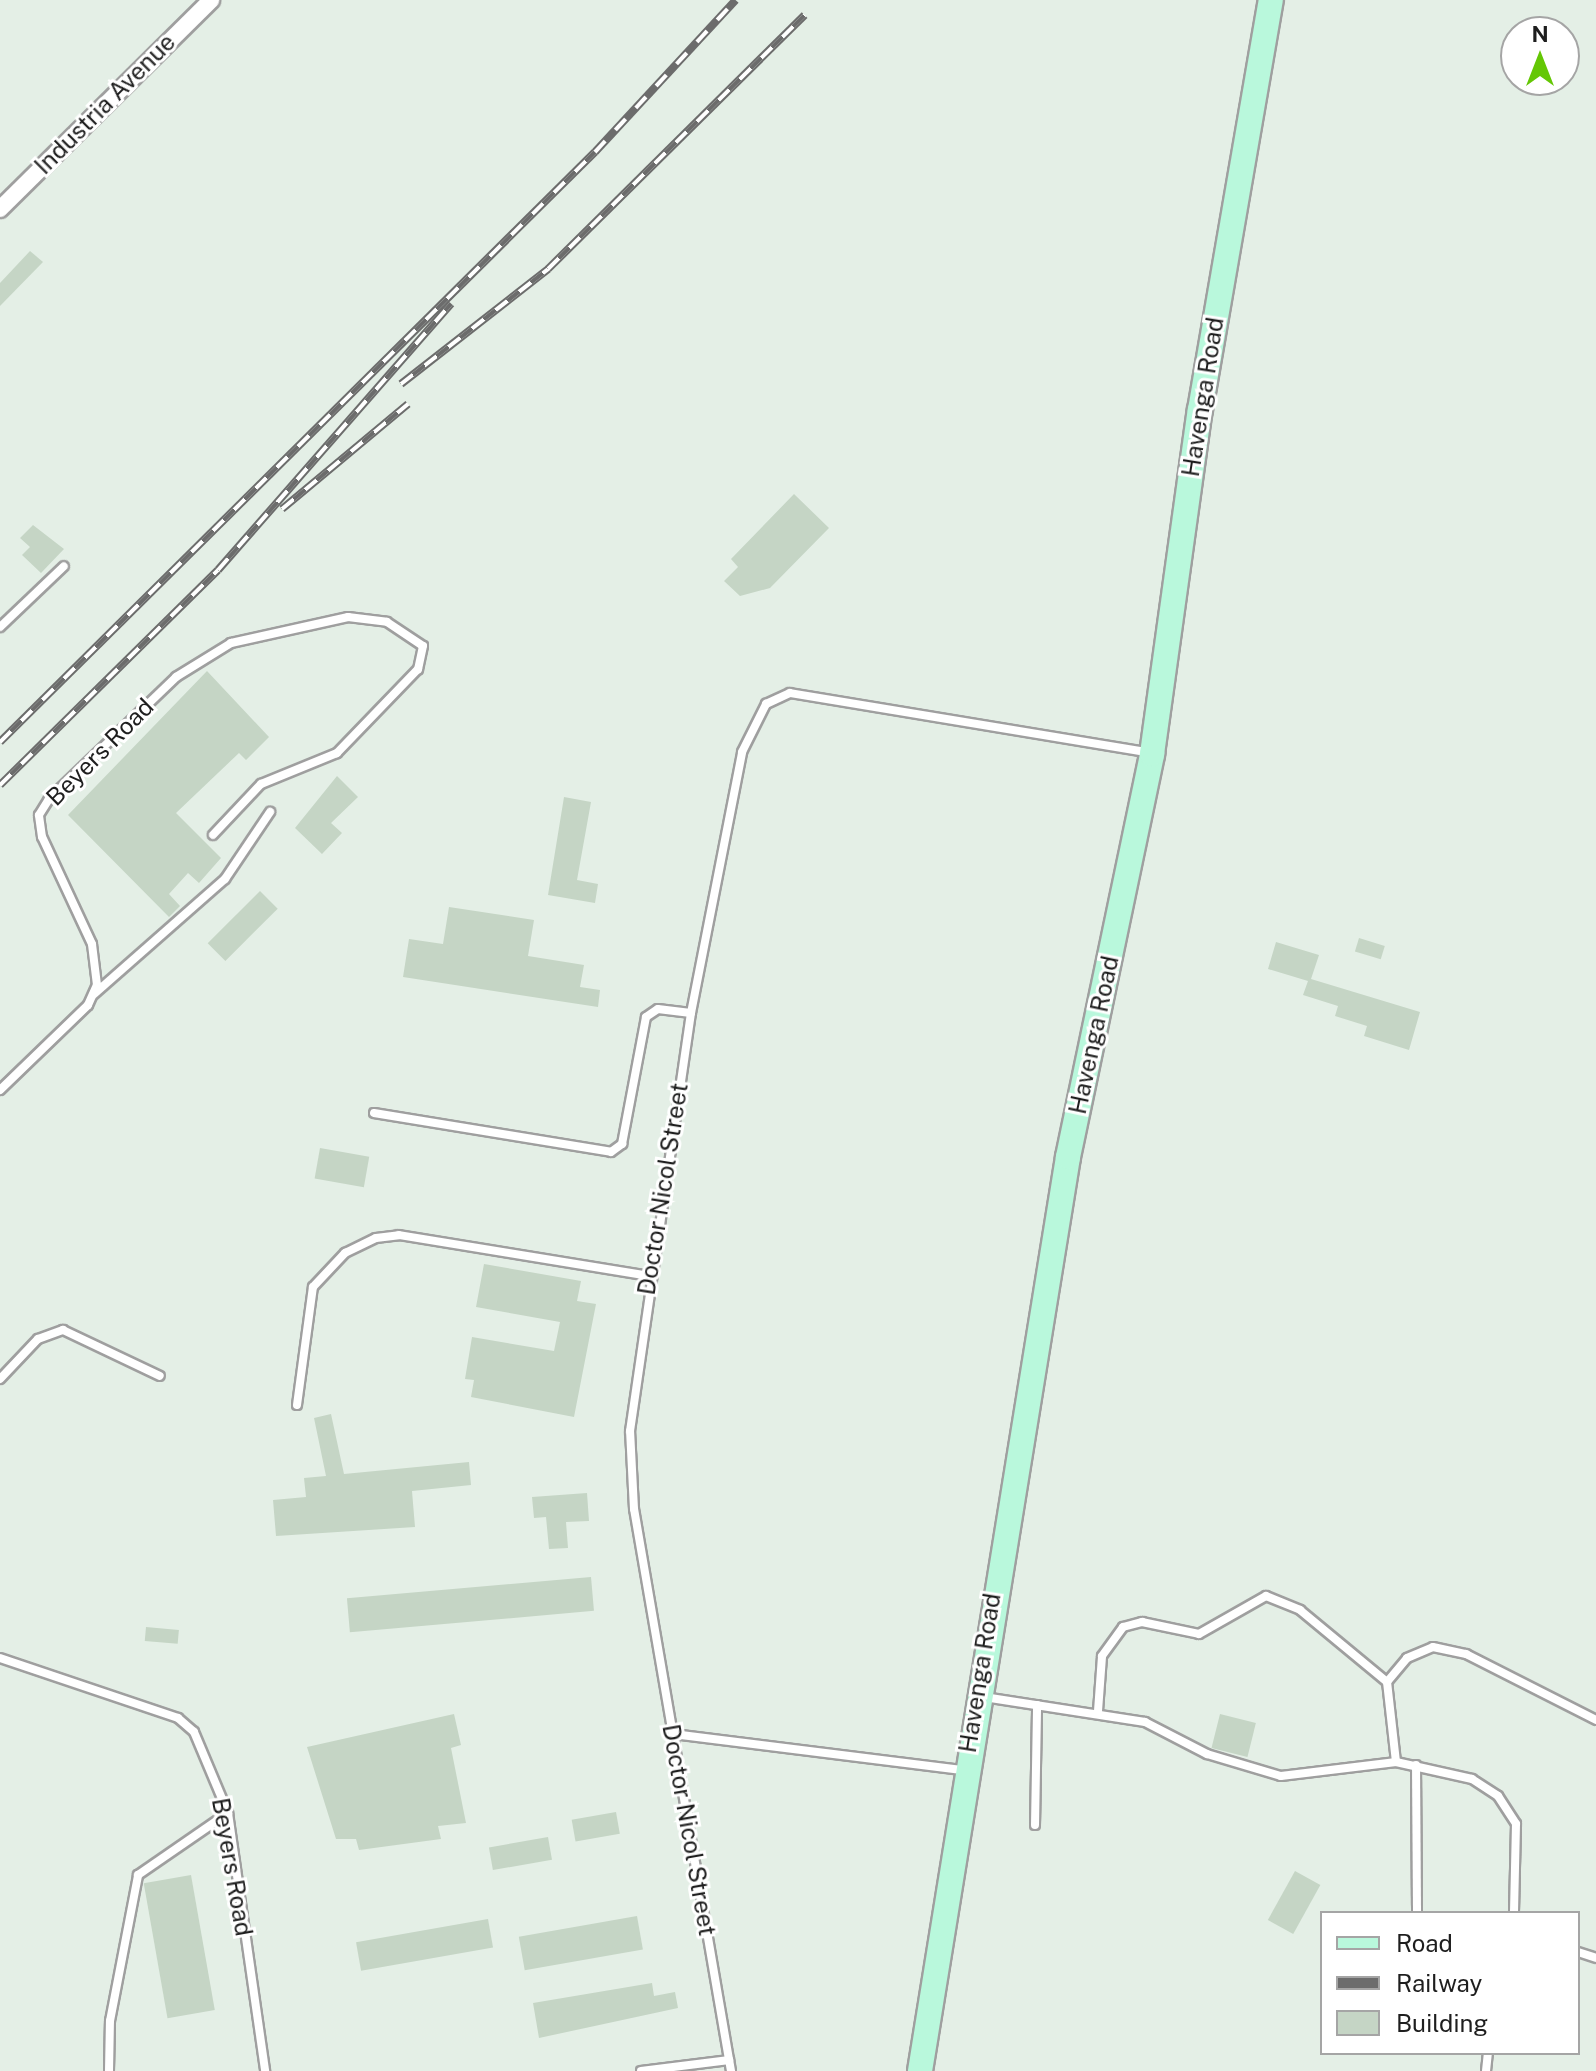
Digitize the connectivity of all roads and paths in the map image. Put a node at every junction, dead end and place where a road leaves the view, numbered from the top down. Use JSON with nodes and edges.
{"nodes":[{"id":1,"x":211,"y":0,"type":"edge"},
{"id":2,"x":1271,"y":0,"type":"edge"},
{"id":3,"x":0,"y":209,"type":"edge"},
{"id":4,"x":64,"y":566,"type":"dead end"},
{"id":5,"x":0,"y":627,"type":"edge"},
{"id":6,"x":1152,"y":754,"type":"junction"},
{"id":7,"x":270,"y":812,"type":"dead end"},
{"id":8,"x":213,"y":835,"type":"dead end"},
{"id":9,"x":94,"y":994,"type":"junction"},
{"id":10,"x":691,"y":1013,"type":"junction"},
{"id":11,"x":0,"y":1090,"type":"edge"},
{"id":12,"x":374,"y":1113,"type":"dead end"},
{"id":13,"x":649,"y":1276,"type":"junction"},
{"id":14,"x":160,"y":1376,"type":"dead end"},
{"id":15,"x":0,"y":1379,"type":"edge"},
{"id":16,"x":297,"y":1405,"type":"dead end"},
{"id":17,"x":0,"y":1658,"type":"edge"},
{"id":18,"x":1387,"y":1682,"type":"junction"},
{"id":19,"x":975,"y":1696,"type":"junction"},
{"id":20,"x":1037,"y":1705,"type":"junction"},
{"id":21,"x":1098,"y":1711,"type":"junction"},
{"id":22,"x":1596,"y":1720,"type":"edge"},
{"id":23,"x":673,"y":1734,"type":"junction"},
{"id":24,"x":1396,"y":1762,"type":"junction"},
{"id":25,"x":1416,"y":1765,"type":"junction"},
{"id":26,"x":964,"y":1770,"type":"junction"},
{"id":27,"x":228,"y":1813,"type":"junction"},
{"id":28,"x":1035,"y":1825,"type":"dead end"},
{"id":29,"x":1417,"y":1911,"type":"edge"},
{"id":30,"x":1514,"y":1911,"type":"edge"},
{"id":31,"x":729,"y":2060,"type":"junction"},
{"id":32,"x":109,"y":2071,"type":"edge"},
{"id":33,"x":265,"y":2071,"type":"edge"},
{"id":34,"x":641,"y":2071,"type":"edge"},
{"id":35,"x":731,"y":2071,"type":"edge"},
{"id":36,"x":920,"y":2071,"type":"edge"}],
"edges":[{"from":1,"to":3,"type":"street","name":"Industria Avenue"},
{"from":2,"to":6,"type":"street","name":"Havenga Road"},
{"from":4,"to":5,"type":"lane"},
{"from":6,"to":10,"type":"lane","name":"Doctor Nicol Street"},
{"from":6,"to":19,"type":"street","name":"Havenga Road"},
{"from":7,"to":9,"type":"lane"},
{"from":8,"to":9,"type":"lane","name":"Beyers Road"},
{"from":9,"to":11,"type":"lane"},
{"from":10,"to":12,"type":"lane"},
{"from":10,"to":13,"type":"lane","name":"Doctor Nicol Street"},
{"from":13,"to":16,"type":"lane"},
{"from":13,"to":23,"type":"lane","name":"Doctor Nicol Street"},
{"from":14,"to":15,"type":"lane"},
{"from":17,"to":27,"type":"lane","name":"Beyers Road"},
{"from":18,"to":21,"type":"lane"},
{"from":18,"to":22,"type":"lane"},
{"from":18,"to":24,"type":"lane"},
{"from":19,"to":20,"type":"lane"},
{"from":19,"to":26,"type":"street","name":"Havenga Road"},
{"from":20,"to":21,"type":"lane"},
{"from":20,"to":28,"type":"lane"},
{"from":21,"to":24,"type":"lane"},
{"from":23,"to":26,"type":"lane"},
{"from":23,"to":31,"type":"lane","name":"Doctor Nicol Street"},
{"from":24,"to":25,"type":"lane"},
{"from":25,"to":29,"type":"lane"},
{"from":25,"to":30,"type":"lane"},
{"from":26,"to":36,"type":"street","name":"Havenga Road"},
{"from":27,"to":32,"type":"lane"},
{"from":27,"to":33,"type":"lane","name":"Beyers Road"},
{"from":31,"to":34,"type":"lane"},
{"from":31,"to":35,"type":"lane","name":"Doctor Nicol Street"}]}
